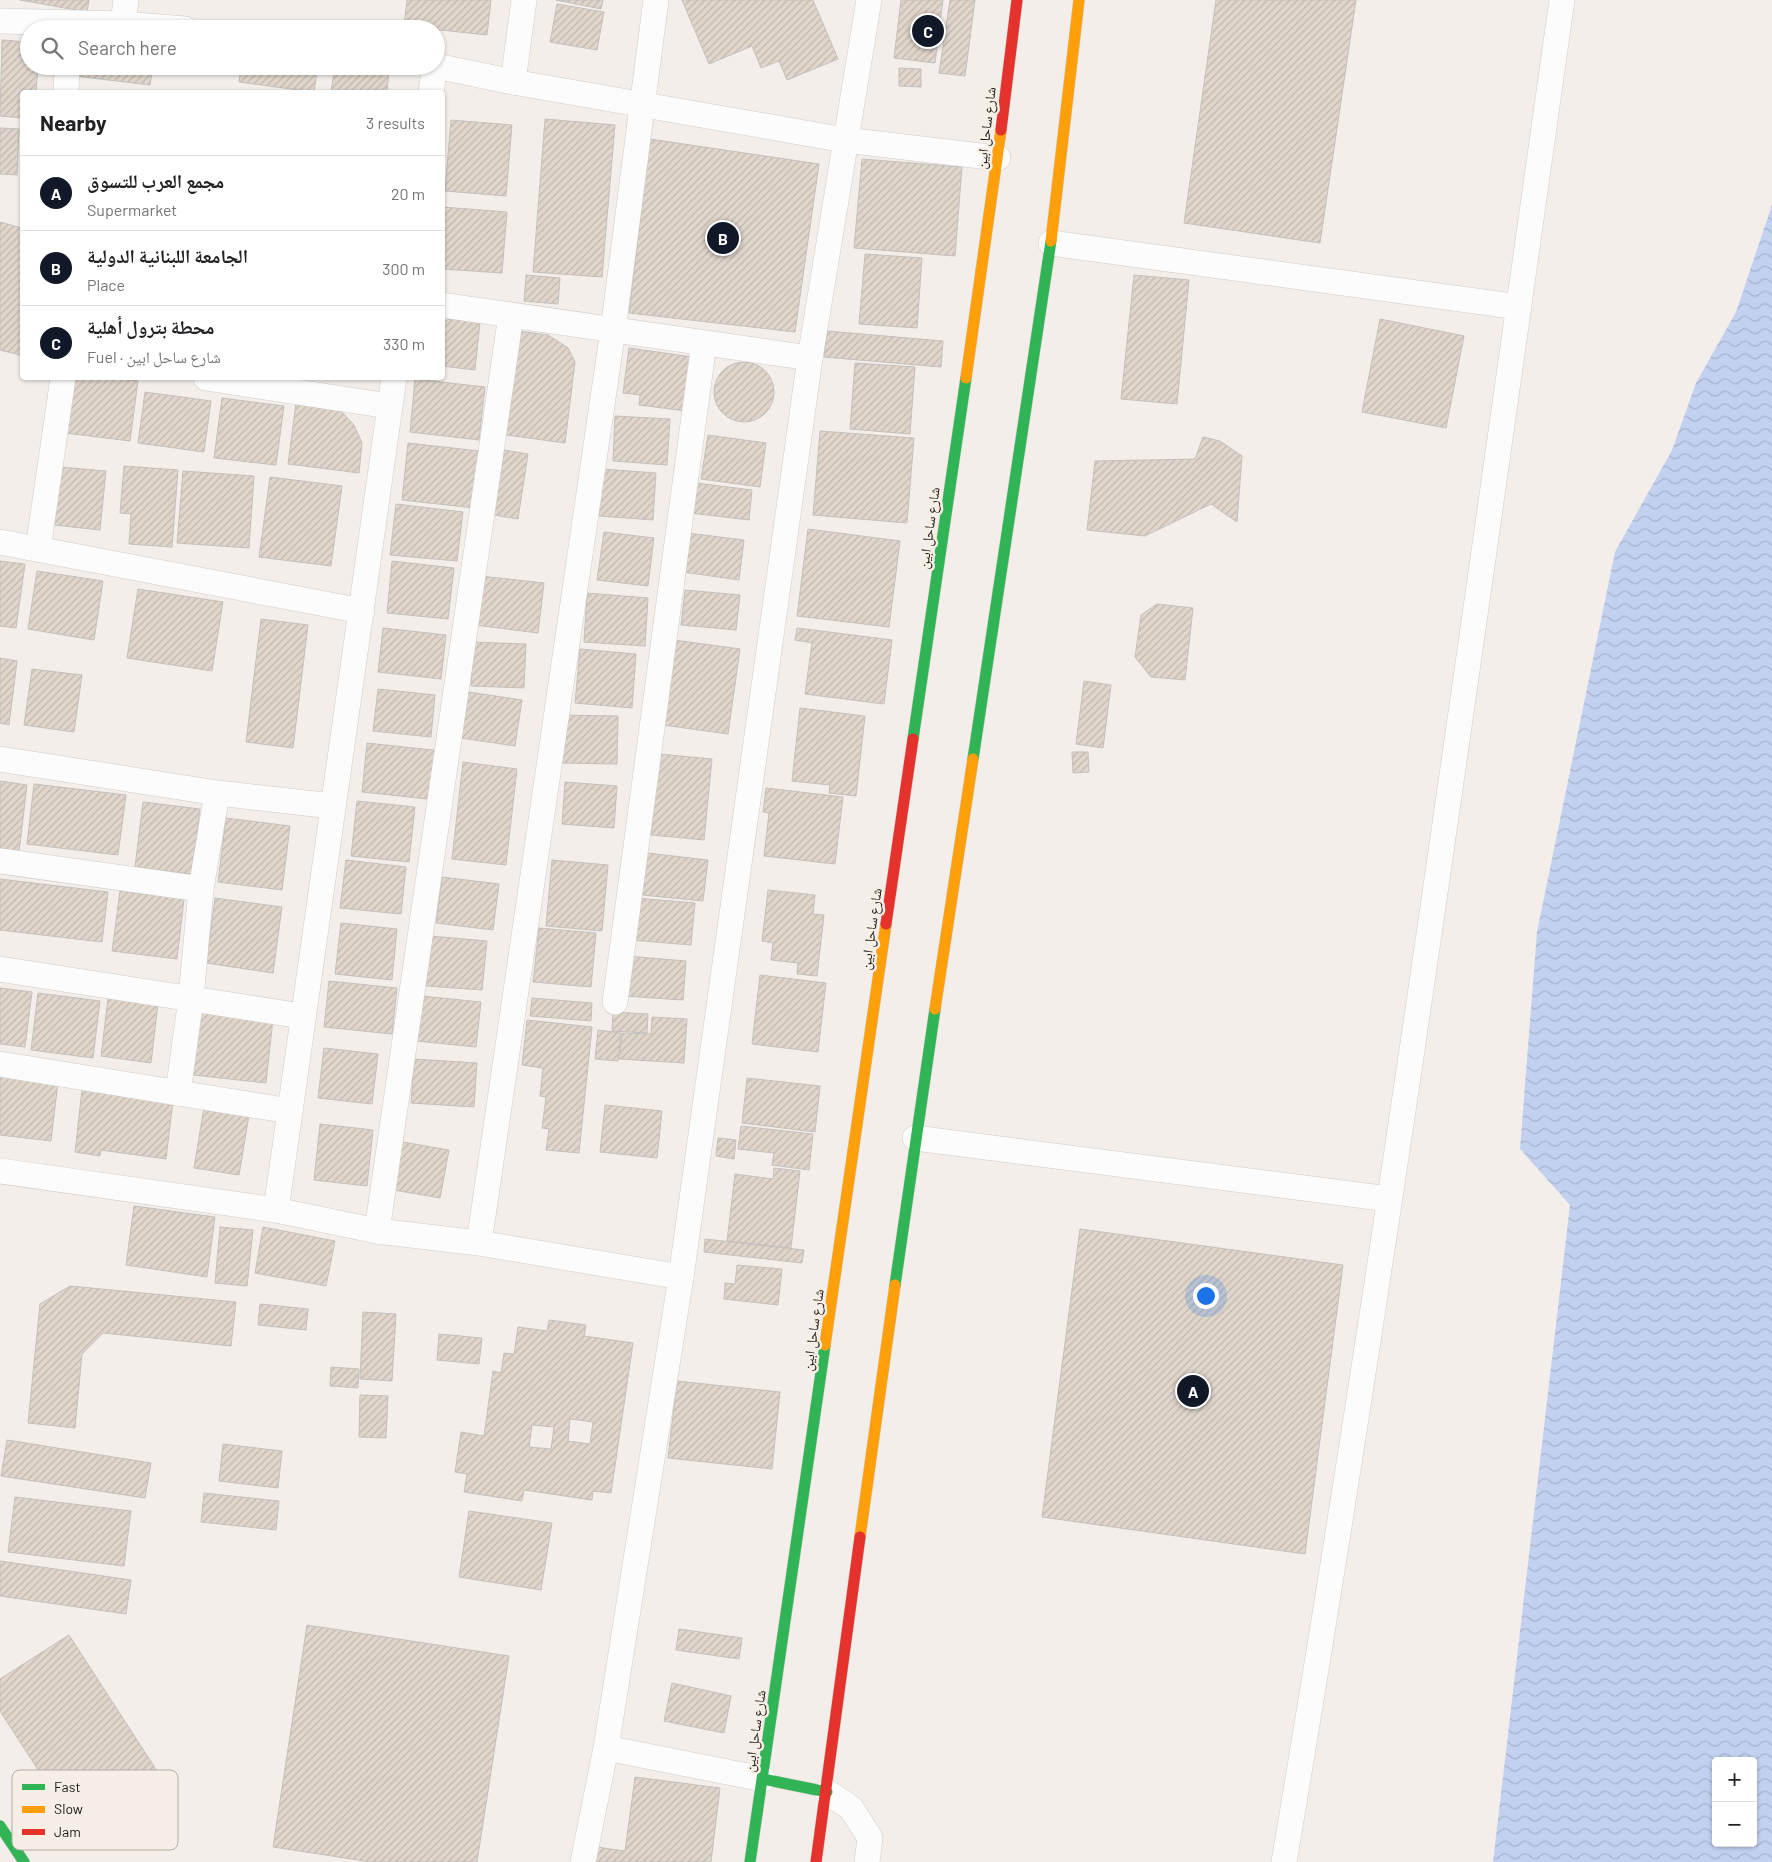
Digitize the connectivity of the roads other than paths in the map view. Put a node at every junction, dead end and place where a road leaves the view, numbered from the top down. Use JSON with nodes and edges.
{"nodes":[{"id":1,"x":524,"y":0,"type":"edge"},
{"id":2,"x":656,"y":0,"type":"edge"},
{"id":3,"x":869,"y":0,"type":"edge"},
{"id":4,"x":1017,"y":0,"type":"edge"},
{"id":5,"x":1079,"y":0,"type":"edge"},
{"id":6,"x":1562,"y":0,"type":"edge"},
{"id":7,"x":124,"y":12,"type":"edge"},
{"id":8,"x":93,"y":20,"type":"edge"},
{"id":9,"x":152,"y":20,"type":"edge"},
{"id":10,"x":0,"y":21,"type":"edge"},
{"id":11,"x":20,"y":22,"type":"edge"},
{"id":12,"x":445,"y":68,"type":"edge"},
{"id":13,"x":67,"y":75,"type":"edge"},
{"id":14,"x":434,"y":75,"type":"edge"},
{"id":15,"x":513,"y":82,"type":"junction"},
{"id":16,"x":66,"y":90,"type":"edge"},
{"id":17,"x":431,"y":90,"type":"edge"},
{"id":18,"x":641,"y":104,"type":"junction"},
{"id":19,"x":845,"y":140,"type":"junction"},
{"id":20,"x":998,"y":158,"type":"junction"},
{"id":21,"x":1051,"y":243,"type":"junction"},
{"id":22,"x":445,"y":305,"type":"edge"},
{"id":23,"x":1519,"y":306,"type":"junction"},
{"id":24,"x":511,"y":315,"type":"junction"},
{"id":25,"x":613,"y":330,"type":"junction"},
{"id":26,"x":704,"y":343,"type":"junction"},
{"id":27,"x":810,"y":358,"type":"junction"},
{"id":28,"x":63,"y":380,"type":"edge"},
{"id":29,"x":219,"y":380,"type":"edge"},
{"id":30,"x":394,"y":380,"type":"edge"},
{"id":31,"x":389,"y":406,"type":"junction"},
{"id":32,"x":0,"y":542,"type":"edge"},
{"id":33,"x":38,"y":549,"type":"junction"},
{"id":34,"x":362,"y":611,"type":"junction"},
{"id":35,"x":0,"y":759,"type":"edge"},
{"id":36,"x":217,"y":793,"type":"junction"},
{"id":37,"x":332,"y":806,"type":"junction"},
{"id":38,"x":0,"y":861,"type":"edge"},
{"id":39,"x":201,"y":889,"type":"junction"},
{"id":40,"x":0,"y":969,"type":"edge"},
{"id":41,"x":191,"y":998,"type":"junction"},
{"id":42,"x":615,"y":1002,"type":"dead end"},
{"id":43,"x":302,"y":1016,"type":"junction"},
{"id":44,"x":0,"y":1064,"type":"edge"},
{"id":45,"x":178,"y":1093,"type":"junction"},
{"id":46,"x":290,"y":1111,"type":"junction"},
{"id":47,"x":915,"y":1138,"type":"junction"},
{"id":48,"x":0,"y":1171,"type":"edge"},
{"id":49,"x":1388,"y":1199,"type":"junction"},
{"id":50,"x":276,"y":1210,"type":"junction"},
{"id":51,"x":377,"y":1231,"type":"junction"},
{"id":52,"x":480,"y":1243,"type":"junction"},
{"id":53,"x":681,"y":1277,"type":"junction"},
{"id":54,"x":606,"y":1748,"type":"junction"},
{"id":55,"x":763,"y":1779,"type":"junction"},
{"id":56,"x":827,"y":1792,"type":"junction"},
{"id":57,"x":0,"y":1826,"type":"edge"},
{"id":58,"x":12,"y":1844,"type":"edge"},
{"id":59,"x":16,"y":1850,"type":"edge"},
{"id":60,"x":24,"y":1862,"type":"edge"},
{"id":61,"x":583,"y":1862,"type":"edge"},
{"id":62,"x":750,"y":1862,"type":"edge"},
{"id":63,"x":816,"y":1862,"type":"edge"},
{"id":64,"x":867,"y":1862,"type":"edge"},
{"id":65,"x":1284,"y":1862,"type":"edge"}],
"edges":[{"from":1,"to":15,"type":"street"},
{"from":2,"to":18,"type":"street"},
{"from":3,"to":19,"type":"street"},
{"from":4,"to":20,"type":"highway","name":"شارع ساحل ابين"},
{"from":5,"to":21,"type":"highway"},
{"from":6,"to":23,"type":"street"},
{"from":7,"to":8,"type":"street"},
{"from":7,"to":9,"type":"street"},
{"from":10,"to":11,"type":"street"},
{"from":12,"to":15,"type":"street"},
{"from":13,"to":16,"type":"street"},
{"from":14,"to":17,"type":"street"},
{"from":15,"to":18,"type":"street"},
{"from":18,"to":19,"type":"street"},
{"from":18,"to":25,"type":"street"},
{"from":19,"to":20,"type":"street"},
{"from":19,"to":27,"type":"street"},
{"from":20,"to":55,"type":"highway","name":"شارع ساحل ابين"},
{"from":21,"to":23,"type":"street"},
{"from":21,"to":47,"type":"highway"},
{"from":22,"to":24,"type":"street"},
{"from":23,"to":49,"type":"street"},
{"from":24,"to":25,"type":"street"},
{"from":24,"to":51,"type":"street"},
{"from":25,"to":26,"type":"street"},
{"from":25,"to":52,"type":"street"},
{"from":26,"to":27,"type":"street"},
{"from":26,"to":42,"type":"street"},
{"from":27,"to":53,"type":"street"},
{"from":28,"to":33,"type":"street"},
{"from":29,"to":31,"type":"street"},
{"from":30,"to":31,"type":"street"},
{"from":31,"to":34,"type":"street"},
{"from":32,"to":33,"type":"street"},
{"from":33,"to":34,"type":"street"},
{"from":34,"to":37,"type":"street"},
{"from":35,"to":36,"type":"street"},
{"from":36,"to":37,"type":"street"},
{"from":36,"to":39,"type":"street"},
{"from":37,"to":43,"type":"street"},
{"from":38,"to":39,"type":"street"},
{"from":39,"to":41,"type":"street"},
{"from":40,"to":41,"type":"street"},
{"from":41,"to":43,"type":"street"},
{"from":41,"to":45,"type":"street"},
{"from":43,"to":46,"type":"street"},
{"from":44,"to":45,"type":"street"},
{"from":45,"to":46,"type":"street"},
{"from":46,"to":50,"type":"street"},
{"from":47,"to":49,"type":"street"},
{"from":47,"to":56,"type":"highway"},
{"from":48,"to":50,"type":"street"},
{"from":49,"to":65,"type":"street"},
{"from":50,"to":51,"type":"street"},
{"from":51,"to":52,"type":"street"},
{"from":52,"to":53,"type":"street"},
{"from":53,"to":54,"type":"street"},
{"from":54,"to":55,"type":"street"},
{"from":54,"to":61,"type":"street"},
{"from":55,"to":56,"type":"highway"},
{"from":55,"to":62,"type":"highway","name":"شارع ساحل ابين"},
{"from":56,"to":63,"type":"highway"},
{"from":56,"to":64,"type":"street"},
{"from":57,"to":58,"type":"highway"},
{"from":59,"to":60,"type":"highway"}]}
